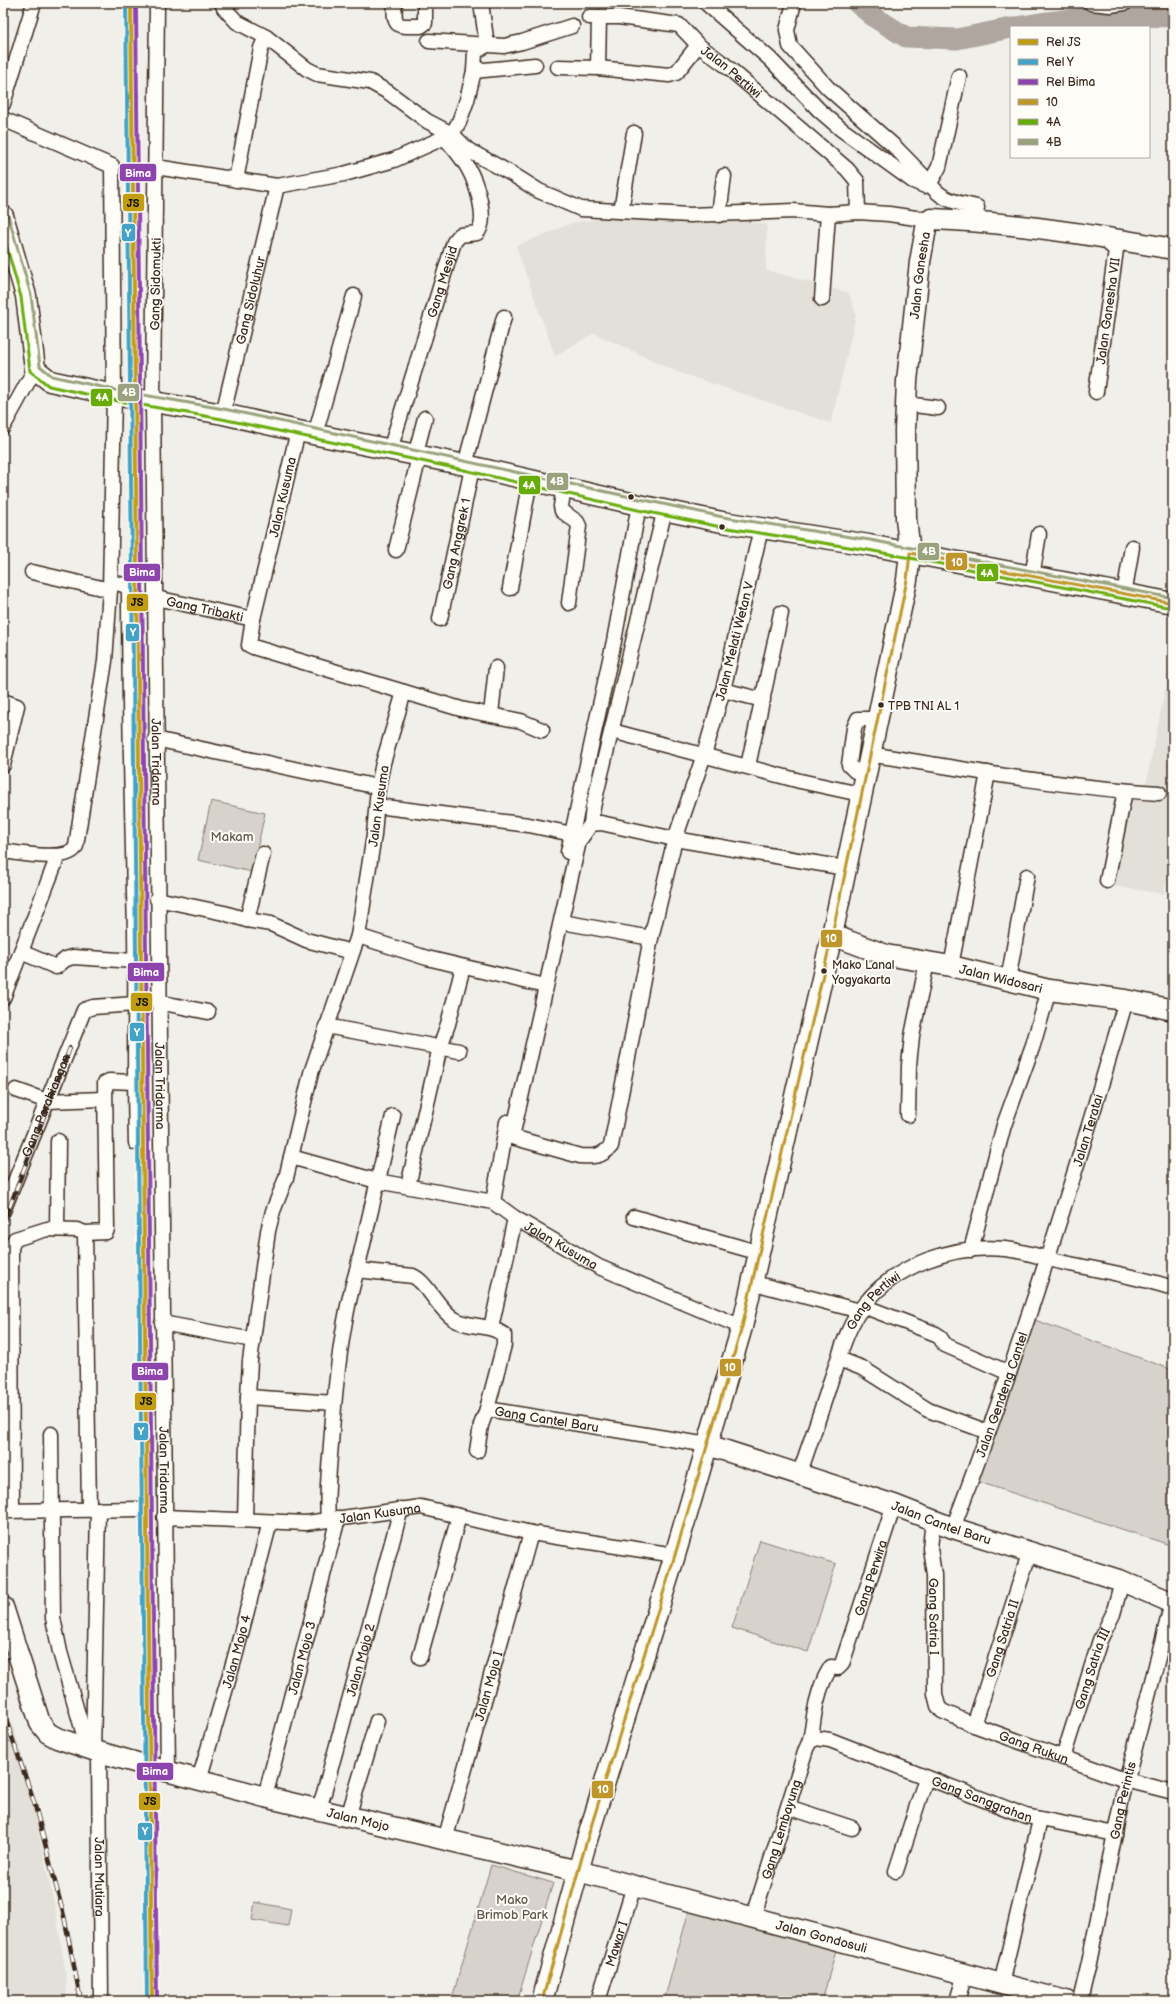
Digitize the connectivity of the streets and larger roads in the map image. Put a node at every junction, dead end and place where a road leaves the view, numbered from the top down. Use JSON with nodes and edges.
{"nodes":[{"id":1,"x":34,"y":3,"type":"edge"},
{"id":2,"x":157,"y":3,"type":"edge"},
{"id":3,"x":222,"y":3,"type":"edge"},
{"id":4,"x":395,"y":3,"type":"edge"},
{"id":5,"x":425,"y":3,"type":"edge"},
{"id":6,"x":481,"y":3,"type":"edge"},
{"id":7,"x":706,"y":3,"type":"edge"},
{"id":8,"x":794,"y":3,"type":"edge"},
{"id":9,"x":1091,"y":3,"type":"edge"},
{"id":10,"x":1125,"y":3,"type":"edge"},
{"id":11,"x":1110,"y":4,"type":"edge"},
{"id":12,"x":572,"y":26,"type":"dead end"},
{"id":13,"x":429,"y":41,"type":"dead end"},
{"id":14,"x":263,"y":42,"type":"junction"},
{"id":15,"x":487,"y":45,"type":"junction"},
{"id":16,"x":698,"y":45,"type":"junction"},
{"id":17,"x":535,"y":65,"type":"dead end"},
{"id":18,"x":558,"y":67,"type":"dead end"},
{"id":19,"x":598,"y":68,"type":"junction"},
{"id":20,"x":474,"y":71,"type":"junction"},
{"id":21,"x":959,"y":76,"type":"dead end"},
{"id":22,"x":3,"y":104,"type":"edge"},
{"id":23,"x":3,"y":119,"type":"edge"},
{"id":24,"x":634,"y":133,"type":"dead end"},
{"id":25,"x":448,"y":136,"type":"junction"},
{"id":26,"x":156,"y":167,"type":"junction"},
{"id":27,"x":724,"y":176,"type":"dead end"},
{"id":28,"x":236,"y":180,"type":"junction"},
{"id":29,"x":930,"y":183,"type":"junction"},
{"id":30,"x":277,"y":186,"type":"junction"},
{"id":31,"x":621,"y":211,"type":"junction"},
{"id":32,"x":858,"y":212,"type":"junction"},
{"id":33,"x":828,"y":214,"type":"junction"},
{"id":34,"x":719,"y":215,"type":"junction"},
{"id":35,"x":3,"y":218,"type":"edge"},
{"id":36,"x":929,"y":220,"type":"junction"},
{"id":37,"x":976,"y":220,"type":"junction"},
{"id":38,"x":1100,"y":236,"type":"junction"},
{"id":39,"x":1173,"y":249,"type":"edge"},
{"id":40,"x":354,"y":296,"type":"dead end"},
{"id":41,"x":822,"y":299,"type":"dead end"},
{"id":42,"x":504,"y":317,"type":"dead end"},
{"id":43,"x":36,"y":369,"type":"junction"},
{"id":44,"x":1096,"y":392,"type":"dead end"},
{"id":45,"x":114,"y":395,"type":"junction"},
{"id":46,"x":153,"y":401,"type":"junction"},
{"id":47,"x":906,"y":404,"type":"junction"},
{"id":48,"x":938,"y":408,"type":"dead end"},
{"id":49,"x":223,"y":414,"type":"junction"},
{"id":50,"x":425,"y":418,"type":"dead end"},
{"id":51,"x":3,"y":427,"type":"edge"},
{"id":52,"x":306,"y":433,"type":"junction"},
{"id":53,"x":390,"y":450,"type":"junction"},
{"id":54,"x":417,"y":456,"type":"junction"},
{"id":55,"x":468,"y":466,"type":"junction"},
{"id":56,"x":530,"y":480,"type":"junction"},
{"id":57,"x":564,"y":488,"type":"junction"},
{"id":58,"x":639,"y":505,"type":"junction"},
{"id":59,"x":665,"y":509,"type":"junction"},
{"id":60,"x":763,"y":527,"type":"junction"},
{"id":61,"x":1039,"y":534,"type":"dead end"},
{"id":62,"x":1132,"y":547,"type":"dead end"},
{"id":63,"x":396,"y":550,"type":"dead end"},
{"id":64,"x":910,"y":553,"type":"junction"},
{"id":65,"x":32,"y":572,"type":"dead end"},
{"id":66,"x":1032,"y":577,"type":"junction"},
{"id":67,"x":110,"y":586,"type":"junction"},
{"id":68,"x":510,"y":588,"type":"dead end"},
{"id":69,"x":1124,"y":595,"type":"junction"},
{"id":70,"x":156,"y":598,"type":"junction"},
{"id":71,"x":569,"y":603,"type":"dead end"},
{"id":72,"x":1173,"y":603,"type":"edge"},
{"id":73,"x":782,"y":613,"type":"dead end"},
{"id":74,"x":253,"y":619,"type":"junction"},
{"id":75,"x":440,"y":619,"type":"dead end"},
{"id":76,"x":496,"y":668,"type":"dead end"},
{"id":77,"x":723,"y":690,"type":"junction"},
{"id":78,"x":404,"y":692,"type":"junction"},
{"id":79,"x":763,"y":700,"type":"junction"},
{"id":80,"x":3,"y":701,"type":"edge"},
{"id":81,"x":491,"y":714,"type":"junction"},
{"id":82,"x":877,"y":719,"type":"junction"},
{"id":83,"x":542,"y":730,"type":"dead end"},
{"id":84,"x":612,"y":731,"type":"junction"},
{"id":85,"x":155,"y":739,"type":"junction"},
{"id":86,"x":870,"y":754,"type":"junction"},
{"id":87,"x":704,"y":755,"type":"junction"},
{"id":88,"x":3,"y":763,"type":"edge"},
{"id":89,"x":748,"y":766,"type":"junction"},
{"id":90,"x":988,"y":773,"type":"junction"},
{"id":91,"x":865,"y":774,"type":"junction"},
{"id":92,"x":378,"y":787,"type":"junction"},
{"id":93,"x":1125,"y":791,"type":"junction"},
{"id":94,"x":860,"y":794,"type":"junction"},
{"id":95,"x":1159,"y":794,"type":"dead end"},
{"id":96,"x":377,"y":806,"type":"junction"},
{"id":97,"x":591,"y":824,"type":"junction"},
{"id":98,"x":572,"y":834,"type":"junction"},
{"id":99,"x":676,"y":839,"type":"junction"},
{"id":100,"x":3,"y":851,"type":"edge"},
{"id":101,"x":263,"y":854,"type":"dead end"},
{"id":102,"x":58,"y":856,"type":"junction"},
{"id":103,"x":845,"y":868,"type":"junction"},
{"id":104,"x":1027,"y":876,"type":"dead end"},
{"id":105,"x":1107,"y":881,"type":"dead end"},
{"id":106,"x":157,"y":899,"type":"junction"},
{"id":107,"x":247,"y":920,"type":"junction"},
{"id":108,"x":562,"y":922,"type":"junction"},
{"id":109,"x":832,"y":935,"type":"junction"},
{"id":110,"x":358,"y":936,"type":"junction"},
{"id":111,"x":651,"y":938,"type":"junction"},
{"id":112,"x":21,"y":952,"type":"junction"},
{"id":113,"x":352,"y":952,"type":"junction"},
{"id":114,"x":135,"y":961,"type":"junction"},
{"id":115,"x":927,"y":962,"type":"junction"},
{"id":116,"x":463,"y":966,"type":"junction"},
{"id":117,"x":951,"y":966,"type":"junction"},
{"id":118,"x":1008,"y":980,"type":"junction"},
{"id":119,"x":541,"y":985,"type":"junction"},
{"id":120,"x":1049,"y":990,"type":"junction"},
{"id":121,"x":3,"y":998,"type":"edge"},
{"id":122,"x":1126,"y":1000,"type":"junction"},
{"id":123,"x":158,"y":1002,"type":"junction"},
{"id":124,"x":135,"y":1004,"type":"junction"},
{"id":125,"x":1173,"y":1010,"type":"edge"},
{"id":126,"x":208,"y":1012,"type":"dead end"},
{"id":127,"x":326,"y":1026,"type":"junction"},
{"id":128,"x":440,"y":1047,"type":"junction"},
{"id":129,"x":459,"y":1051,"type":"dead end"},
{"id":130,"x":134,"y":1082,"type":"junction"},
{"id":131,"x":16,"y":1090,"type":"dead end"},
{"id":132,"x":104,"y":1099,"type":"junction"},
{"id":133,"x":47,"y":1101,"type":"junction"},
{"id":134,"x":908,"y":1115,"type":"dead end"},
{"id":135,"x":393,"y":1116,"type":"dead end"},
{"id":136,"x":58,"y":1141,"type":"dead end"},
{"id":137,"x":136,"y":1143,"type":"dead end"},
{"id":138,"x":291,"y":1157,"type":"junction"},
{"id":139,"x":377,"y":1181,"type":"junction"},
{"id":140,"x":408,"y":1186,"type":"junction"},
{"id":141,"x":493,"y":1202,"type":"junction"},
{"id":142,"x":3,"y":1211,"type":"edge"},
{"id":143,"x":634,"y":1217,"type":"dead end"},
{"id":144,"x":514,"y":1218,"type":"junction"},
{"id":145,"x":57,"y":1229,"type":"junction"},
{"id":146,"x":86,"y":1233,"type":"junction"},
{"id":147,"x":971,"y":1250,"type":"junction"},
{"id":148,"x":760,"y":1253,"type":"junction"},
{"id":149,"x":1046,"y":1260,"type":"junction"},
{"id":150,"x":357,"y":1270,"type":"junction"},
{"id":151,"x":754,"y":1283,"type":"junction"},
{"id":152,"x":1173,"y":1288,"type":"edge"},
{"id":153,"x":862,"y":1308,"type":"junction"},
{"id":154,"x":162,"y":1323,"type":"junction"},
{"id":155,"x":742,"y":1327,"type":"junction"},
{"id":156,"x":491,"y":1328,"type":"junction"},
{"id":157,"x":253,"y":1340,"type":"junction"},
{"id":158,"x":839,"y":1359,"type":"junction"},
{"id":159,"x":1009,"y":1373,"type":"junction"},
{"id":160,"x":248,"y":1397,"type":"junction"},
{"id":161,"x":334,"y":1403,"type":"junction"},
{"id":162,"x":487,"y":1409,"type":"junction"},
{"id":163,"x":988,"y":1432,"type":"junction"},
{"id":164,"x":51,"y":1434,"type":"dead end"},
{"id":165,"x":708,"y":1445,"type":"junction"},
{"id":166,"x":477,"y":1451,"type":"dead end"},
{"id":167,"x":799,"y":1475,"type":"junction"},
{"id":168,"x":894,"y":1505,"type":"junction"},
{"id":169,"x":94,"y":1509,"type":"junction"},
{"id":170,"x":141,"y":1509,"type":"dead end"},
{"id":171,"x":401,"y":1509,"type":"junction"},
{"id":172,"x":50,"y":1510,"type":"junction"},
{"id":173,"x":8,"y":1511,"type":"edge"},
{"id":174,"x":459,"y":1516,"type":"junction"},
{"id":175,"x":164,"y":1517,"type":"junction"},
{"id":176,"x":333,"y":1519,"type":"junction"},
{"id":177,"x":245,"y":1520,"type":"junction"},
{"id":178,"x":933,"y":1520,"type":"junction"},
{"id":179,"x":270,"y":1522,"type":"junction"},
{"id":180,"x":954,"y":1528,"type":"junction"},
{"id":181,"x":531,"y":1533,"type":"junction"},
{"id":182,"x":1030,"y":1551,"type":"junction"},
{"id":183,"x":675,"y":1555,"type":"junction"},
{"id":184,"x":1122,"y":1581,"type":"junction"},
{"id":185,"x":1173,"y":1601,"type":"edge"},
{"id":186,"x":3,"y":1607,"type":"edge"},
{"id":187,"x":420,"y":1657,"type":"dead end"},
{"id":188,"x":942,"y":1711,"type":"joint"},
{"id":189,"x":376,"y":1721,"type":"dead end"},
{"id":190,"x":974,"y":1725,"type":"junction"},
{"id":191,"x":811,"y":1741,"type":"junction"},
{"id":192,"x":93,"y":1751,"type":"junction"},
{"id":193,"x":1063,"y":1758,"type":"junction"},
{"id":194,"x":168,"y":1772,"type":"junction"},
{"id":195,"x":926,"y":1778,"type":"junction"},
{"id":196,"x":199,"y":1780,"type":"junction"},
{"id":197,"x":1126,"y":1780,"type":"junction"},
{"id":198,"x":1173,"y":1792,"type":"edge"},
{"id":199,"x":265,"y":1797,"type":"junction"},
{"id":200,"x":788,"y":1807,"type":"junction"},
{"id":201,"x":318,"y":1810,"type":"junction"},
{"id":202,"x":348,"y":1817,"type":"junction"},
{"id":203,"x":1040,"y":1820,"type":"junction"},
{"id":204,"x":852,"y":1828,"type":"dead end"},
{"id":205,"x":1115,"y":1834,"type":"junction"},
{"id":206,"x":445,"y":1840,"type":"junction"},
{"id":207,"x":578,"y":1871,"type":"junction"},
{"id":208,"x":896,"y":1871,"type":"dead end"},
{"id":209,"x":634,"y":1886,"type":"junction"},
{"id":210,"x":753,"y":1918,"type":"junction"},
{"id":211,"x":965,"y":1974,"type":"junction"},
{"id":212,"x":1001,"y":1984,"type":"junction"},
{"id":213,"x":1026,"y":1996,"type":"edge"},
{"id":214,"x":101,"y":2001,"type":"edge"},
{"id":215,"x":542,"y":2001,"type":"edge"},
{"id":216,"x":598,"y":2001,"type":"edge"},
{"id":217,"x":957,"y":2001,"type":"edge"},
{"id":218,"x":1066,"y":2001,"type":"edge"},
{"id":219,"x":1080,"y":2001,"type":"edge"}],
"edges":[{"from":1,"to":22,"type":"street"},
{"from":2,"to":26,"type":"street","name":"Gang Sidomukti"},
{"from":3,"to":14,"type":"street"},
{"from":4,"to":5,"type":"street"},
{"from":6,"to":15,"type":"street"},
{"from":7,"to":29,"type":"street"},
{"from":8,"to":29,"type":"street"},
{"from":9,"to":11,"type":"street"},
{"from":10,"to":11,"type":"street"},
{"from":12,"to":15,"type":"street"},
{"from":13,"to":15,"type":"street"},
{"from":14,"to":25,"type":"street"},
{"from":14,"to":28,"type":"street"},
{"from":15,"to":20,"type":"street"},
{"from":16,"to":19,"type":"street","name":"Jalan Pertiwi"},
{"from":16,"to":19,"type":"street"},
{"from":16,"to":32,"type":"street","name":"Jalan Pertiwi"},
{"from":17,"to":20,"type":"street"},
{"from":18,"to":19,"type":"street","name":"Jalan Pertiwi"},
{"from":20,"to":25,"type":"street"},
{"from":21,"to":29,"type":"street"},
{"from":23,"to":45,"type":"street"},
{"from":24,"to":31,"type":"street"},
{"from":25,"to":30,"type":"street"},
{"from":25,"to":31,"type":"street"},
{"from":25,"to":53,"type":"street","name":"Gang Mesjid"},
{"from":26,"to":28,"type":"street"},
{"from":26,"to":46,"type":"street","name":"Gang Sidomukti"},
{"from":27,"to":34,"type":"street"},
{"from":28,"to":30,"type":"street"},
{"from":29,"to":37,"type":"street"},
{"from":30,"to":49,"type":"street","name":"Gang Sidoluhur"},
{"from":31,"to":34,"type":"street"},
{"from":32,"to":33,"type":"street"},
{"from":32,"to":36,"type":"street"},
{"from":33,"to":34,"type":"street"},
{"from":33,"to":41,"type":"street"},
{"from":35,"to":43,"type":"street"},
{"from":36,"to":37,"type":"street","name":"Jalan Ganesha"},
{"from":36,"to":47,"type":"street","name":"Jalan Ganesha"},
{"from":37,"to":38,"type":"street","name":"Jalan Ganesha"},
{"from":38,"to":39,"type":"street","name":"Jalan Ganesha"},
{"from":38,"to":44,"type":"street","name":"Jalan Ganesha VII"},
{"from":40,"to":52,"type":"street","name":"Jalan Kusuma"},
{"from":42,"to":55,"type":"street","name":"Gang Anggrek 1"},
{"from":43,"to":45,"type":"street"},
{"from":43,"to":51,"type":"street"},
{"from":45,"to":46,"type":"street"},
{"from":45,"to":67,"type":"street"},
{"from":46,"to":49,"type":"street"},
{"from":46,"to":70,"type":"street","name":"Jalan Tridarma"},
{"from":47,"to":48,"type":"street"},
{"from":47,"to":64,"type":"street","name":"Jalan Ganesha"},
{"from":49,"to":52,"type":"street"},
{"from":50,"to":54,"type":"street"},
{"from":52,"to":53,"type":"street"},
{"from":52,"to":74,"type":"street","name":"Jalan Kusuma"},
{"from":53,"to":54,"type":"street"},
{"from":54,"to":55,"type":"street"},
{"from":54,"to":63,"type":"street"},
{"from":55,"to":56,"type":"street"},
{"from":55,"to":75,"type":"street","name":"Gang Anggrek 1"},
{"from":56,"to":57,"type":"street"},
{"from":56,"to":68,"type":"street"},
{"from":57,"to":58,"type":"street"},
{"from":57,"to":71,"type":"street"},
{"from":58,"to":59,"type":"street"},
{"from":58,"to":98,"type":"street"},
{"from":59,"to":60,"type":"street"},
{"from":59,"to":84,"type":"street"},
{"from":60,"to":64,"type":"street"},
{"from":60,"to":77,"type":"street","name":"Jalan Melati Wetan V"},
{"from":61,"to":66,"type":"street"},
{"from":62,"to":69,"type":"street"},
{"from":64,"to":66,"type":"street"},
{"from":64,"to":82,"type":"street","name":"Jalan Ganesha"},
{"from":65,"to":67,"type":"street"},
{"from":66,"to":69,"type":"street"},
{"from":67,"to":102,"type":"street"},
{"from":67,"to":114,"type":"street"},
{"from":69,"to":72,"type":"street"},
{"from":70,"to":74,"type":"street","name":"Gang Tribakti"},
{"from":70,"to":85,"type":"street","name":"Jalan Tridarma"},
{"from":73,"to":79,"type":"street"},
{"from":74,"to":78,"type":"street","name":"Jalan Kusuma"},
{"from":76,"to":81,"type":"street"},
{"from":77,"to":79,"type":"street"},
{"from":77,"to":87,"type":"street","name":"Jalan Melati Wetan V"},
{"from":78,"to":81,"type":"street"},
{"from":78,"to":92,"type":"street","name":"Jalan Kusuma"},
{"from":79,"to":89,"type":"street"},
{"from":80,"to":88,"type":"street"},
{"from":81,"to":83,"type":"street"},
{"from":82,"to":86,"type":"street","name":"Jalan Ganesha"},
{"from":82,"to":91,"type":"street"},
{"from":84,"to":87,"type":"street"},
{"from":84,"to":97,"type":"street"},
{"from":85,"to":92,"type":"street"},
{"from":85,"to":106,"type":"street","name":"Jalan Tridarma"},
{"from":86,"to":90,"type":"street"},
{"from":86,"to":91,"type":"street","name":"Jalan Ganesha"},
{"from":87,"to":89,"type":"street"},
{"from":87,"to":99,"type":"street","name":"Jalan Melati Wetan V"},
{"from":89,"to":94,"type":"street"},
{"from":90,"to":93,"type":"street"},
{"from":90,"to":117,"type":"street"},
{"from":91,"to":94,"type":"street","name":"Jalan Ganesha"},
{"from":92,"to":96,"type":"street","name":"Jalan Kusuma"},
{"from":93,"to":95,"type":"street"},
{"from":93,"to":105,"type":"street"},
{"from":94,"to":103,"type":"street","name":"Jalan Ganesha"},
{"from":96,"to":98,"type":"street"},
{"from":96,"to":110,"type":"street","name":"Jalan Kusuma"},
{"from":97,"to":99,"type":"street"},
{"from":97,"to":108,"type":"street"},
{"from":98,"to":119,"type":"street"},
{"from":99,"to":103,"type":"street"},
{"from":99,"to":111,"type":"street","name":"Jalan Melati Wetan V"},
{"from":100,"to":102,"type":"street"},
{"from":101,"to":107,"type":"street"},
{"from":102,"to":112,"type":"street"},
{"from":103,"to":109,"type":"street","name":"Jalan Ganesha"},
{"from":104,"to":118,"type":"street"},
{"from":106,"to":107,"type":"street"},
{"from":106,"to":123,"type":"street","name":"Jalan Tridarma"},
{"from":107,"to":113,"type":"street"},
{"from":108,"to":111,"type":"street"},
{"from":108,"to":111,"type":"street","name":"Jalan Melati Wetan V"},
{"from":109,"to":115,"type":"street","name":"Jalan Widosari"},
{"from":109,"to":148,"type":"street","name":"Jalan Ganesha"},
{"from":110,"to":113,"type":"street","name":"Jalan Kusuma"},
{"from":110,"to":116,"type":"street"},
{"from":112,"to":114,"type":"street"},
{"from":112,"to":121,"type":"street"},
{"from":113,"to":127,"type":"street","name":"Jalan Kusuma"},
{"from":114,"to":124,"type":"street"},
{"from":115,"to":117,"type":"street","name":"Jalan Widosari"},
{"from":115,"to":134,"type":"street"},
{"from":116,"to":119,"type":"street"},
{"from":116,"to":128,"type":"street"},
{"from":117,"to":118,"type":"street","name":"Jalan Widosari"},
{"from":118,"to":120,"type":"street","name":"Jalan Widosari"},
{"from":119,"to":141,"type":"street"},
{"from":120,"to":122,"type":"street","name":"Jalan Widosari"},
{"from":120,"to":147,"type":"street"},
{"from":122,"to":125,"type":"street","name":"Jalan Widosari"},
{"from":122,"to":149,"type":"street","name":"Jalan Teratai"},
{"from":123,"to":126,"type":"street"},
{"from":123,"to":154,"type":"street","name":"Jalan Tridarma"},
{"from":124,"to":130,"type":"street"},
{"from":124,"to":133,"type":"street","name":"Gang Parahiangan"},
{"from":127,"to":128,"type":"street"},
{"from":127,"to":138,"type":"street","name":"Jalan Kusuma"},
{"from":128,"to":129,"type":"street"},
{"from":128,"to":140,"type":"street"},
{"from":130,"to":132,"type":"street"},
{"from":130,"to":137,"type":"street"},
{"from":131,"to":133,"type":"street"},
{"from":132,"to":133,"type":"street"},
{"from":132,"to":146,"type":"street"},
{"from":133,"to":142,"type":"street","name":"Gang Parahiangan"},
{"from":135,"to":139,"type":"street","name":"Jalan Kusuma"},
{"from":136,"to":145,"type":"street"},
{"from":138,"to":139,"type":"street","name":"Jalan Kusuma"},
{"from":138,"to":157,"type":"street"},
{"from":139,"to":140,"type":"street","name":"Jalan Kusuma"},
{"from":139,"to":150,"type":"street","name":"Jalan Kusuma"},
{"from":140,"to":141,"type":"street","name":"Jalan Kusuma"},
{"from":141,"to":144,"type":"street","name":"Jalan Kusuma"},
{"from":143,"to":148,"type":"street"},
{"from":144,"to":155,"type":"street","name":"Jalan Kusuma"},
{"from":144,"to":156,"type":"street"},
{"from":145,"to":146,"type":"street"},
{"from":145,"to":173,"type":"street"},
{"from":146,"to":169,"type":"street"},
{"from":147,"to":149,"type":"street","name":"Gang Pertiwi"},
{"from":147,"to":153,"type":"street","name":"Gang Pertiwi"},
{"from":148,"to":151,"type":"street","name":"Jalan Ganesha"},
{"from":149,"to":152,"type":"street","name":"Gang Pertiwi"},
{"from":149,"to":159,"type":"street","name":"Jalan Gendeng Cantel"},
{"from":150,"to":156,"type":"street"},
{"from":150,"to":161,"type":"street","name":"Jalan Kusuma"},
{"from":151,"to":153,"type":"street"},
{"from":151,"to":155,"type":"street","name":"Jalan Ganesha"},
{"from":153,"to":158,"type":"street","name":"Gang Pertiwi"},
{"from":153,"to":159,"type":"street"},
{"from":154,"to":157,"type":"street"},
{"from":154,"to":175,"type":"street","name":"Jalan Tridarma"},
{"from":155,"to":165,"type":"street","name":"Jalan Ganesha"},
{"from":156,"to":162,"type":"street","name":"Gang Cantel Baru"},
{"from":157,"to":160,"type":"street"},
{"from":158,"to":163,"type":"street"},
{"from":158,"to":167,"type":"street","name":"Gang Pertiwi"},
{"from":159,"to":163,"type":"street","name":"Jalan Gendeng Cantel"},
{"from":160,"to":161,"type":"street"},
{"from":160,"to":177,"type":"street"},
{"from":161,"to":176,"type":"street","name":"Jalan Kusuma"},
{"from":162,"to":165,"type":"street","name":"Gang Cantel Baru"},
{"from":162,"to":166,"type":"street"},
{"from":163,"to":180,"type":"street","name":"Jalan Gendeng Cantel"},
{"from":164,"to":172,"type":"street"},
{"from":165,"to":167,"type":"street","name":"Jalan Cantel Baru"},
{"from":165,"to":183,"type":"street","name":"Jalan Ganesha"},
{"from":167,"to":168,"type":"street","name":"Jalan Cantel Baru"},
{"from":168,"to":178,"type":"street","name":"Jalan Cantel Baru"},
{"from":168,"to":191,"type":"street","name":"Gang Perwira"},
{"from":169,"to":170,"type":"street"},
{"from":169,"to":172,"type":"street"},
{"from":169,"to":192,"type":"street"},
{"from":171,"to":174,"type":"street","name":"Jalan Kusuma"},
{"from":171,"to":176,"type":"street","name":"Jalan Kusuma"},
{"from":171,"to":201,"type":"street","name":"Jalan Mojo 2"},
{"from":172,"to":173,"type":"street"},
{"from":172,"to":192,"type":"street"},
{"from":174,"to":181,"type":"street","name":"Jalan Kusuma"},
{"from":174,"to":187,"type":"street"},
{"from":175,"to":177,"type":"street"},
{"from":175,"to":194,"type":"street","name":"Jalan Tridarma"},
{"from":176,"to":179,"type":"street"},
{"from":176,"to":199,"type":"street","name":"Jalan Mojo 3"},
{"from":177,"to":179,"type":"street"},
{"from":178,"to":180,"type":"street","name":"Jalan Cantel Baru"},
{"from":178,"to":188,"type":"street","name":"Gang Satria I"},
{"from":179,"to":196,"type":"street","name":"Jalan Mojo 4"},
{"from":180,"to":182,"type":"street","name":"Jalan Cantel Baru"},
{"from":181,"to":183,"type":"street","name":"Jalan Kusuma"},
{"from":181,"to":206,"type":"street","name":"Jalan Mojo I"},
{"from":182,"to":184,"type":"street","name":"Jalan Cantel Baru"},
{"from":182,"to":190,"type":"street","name":"Gang Satria II"},
{"from":183,"to":207,"type":"street","name":"Jalan Ganesha"},
{"from":184,"to":185,"type":"street","name":"Jalan Cantel Baru"},
{"from":184,"to":193,"type":"street","name":"Gang Satria III"},
{"from":185,"to":197,"type":"street","name":"Gang Perintis"},
{"from":186,"to":192,"type":"street","name":"Jalan Mojo"},
{"from":188,"to":190,"type":"street","name":"Gang Rukun"},
{"from":189,"to":202,"type":"street"},
{"from":190,"to":193,"type":"street","name":"Gang Rukun"},
{"from":191,"to":195,"type":"street","name":"Gang Sanggrahan"},
{"from":191,"to":200,"type":"street","name":"Gang Lembayung"},
{"from":192,"to":194,"type":"street","name":"Jalan Mojo"},
{"from":192,"to":214,"type":"street","name":"Jalan Mutiara"},
{"from":193,"to":197,"type":"street","name":"Gang Rukun"},
{"from":194,"to":196,"type":"street","name":"Jalan Mojo"},
{"from":195,"to":203,"type":"street","name":"Gang Sanggrahan"},
{"from":195,"to":208,"type":"street"},
{"from":196,"to":199,"type":"street","name":"Jalan Mojo"},
{"from":197,"to":198,"type":"street","name":"Gang Rukun"},
{"from":197,"to":205,"type":"street","name":"Gang Perintis"},
{"from":199,"to":201,"type":"street","name":"Jalan Mojo"},
{"from":200,"to":204,"type":"street"},
{"from":200,"to":210,"type":"street","name":"Gang Lembayung"},
{"from":201,"to":202,"type":"street","name":"Jalan Mojo"},
{"from":202,"to":206,"type":"street","name":"Jalan Mojo"},
{"from":203,"to":205,"type":"street"},
{"from":203,"to":212,"type":"street","name":"Gang Sanggrahan"},
{"from":205,"to":219,"type":"street","name":"Gang Perintis"},
{"from":206,"to":207,"type":"street","name":"Jalan Mojo"},
{"from":207,"to":209,"type":"street","name":"Jalan Gondosuli"},
{"from":207,"to":215,"type":"street","name":"Jalan Ganesha"},
{"from":209,"to":210,"type":"street","name":"Jalan Gondosuli"},
{"from":209,"to":216,"type":"street","name":"Mawar I"},
{"from":210,"to":211,"type":"street","name":"Jalan Gondosuli"},
{"from":211,"to":212,"type":"street","name":"Jalan Gondosuli"},
{"from":211,"to":217,"type":"street"},
{"from":212,"to":213,"type":"street","name":"Jalan Gondosuli"},
{"from":213,"to":218,"type":"street","name":"Jalan Gondosuli"}]}
